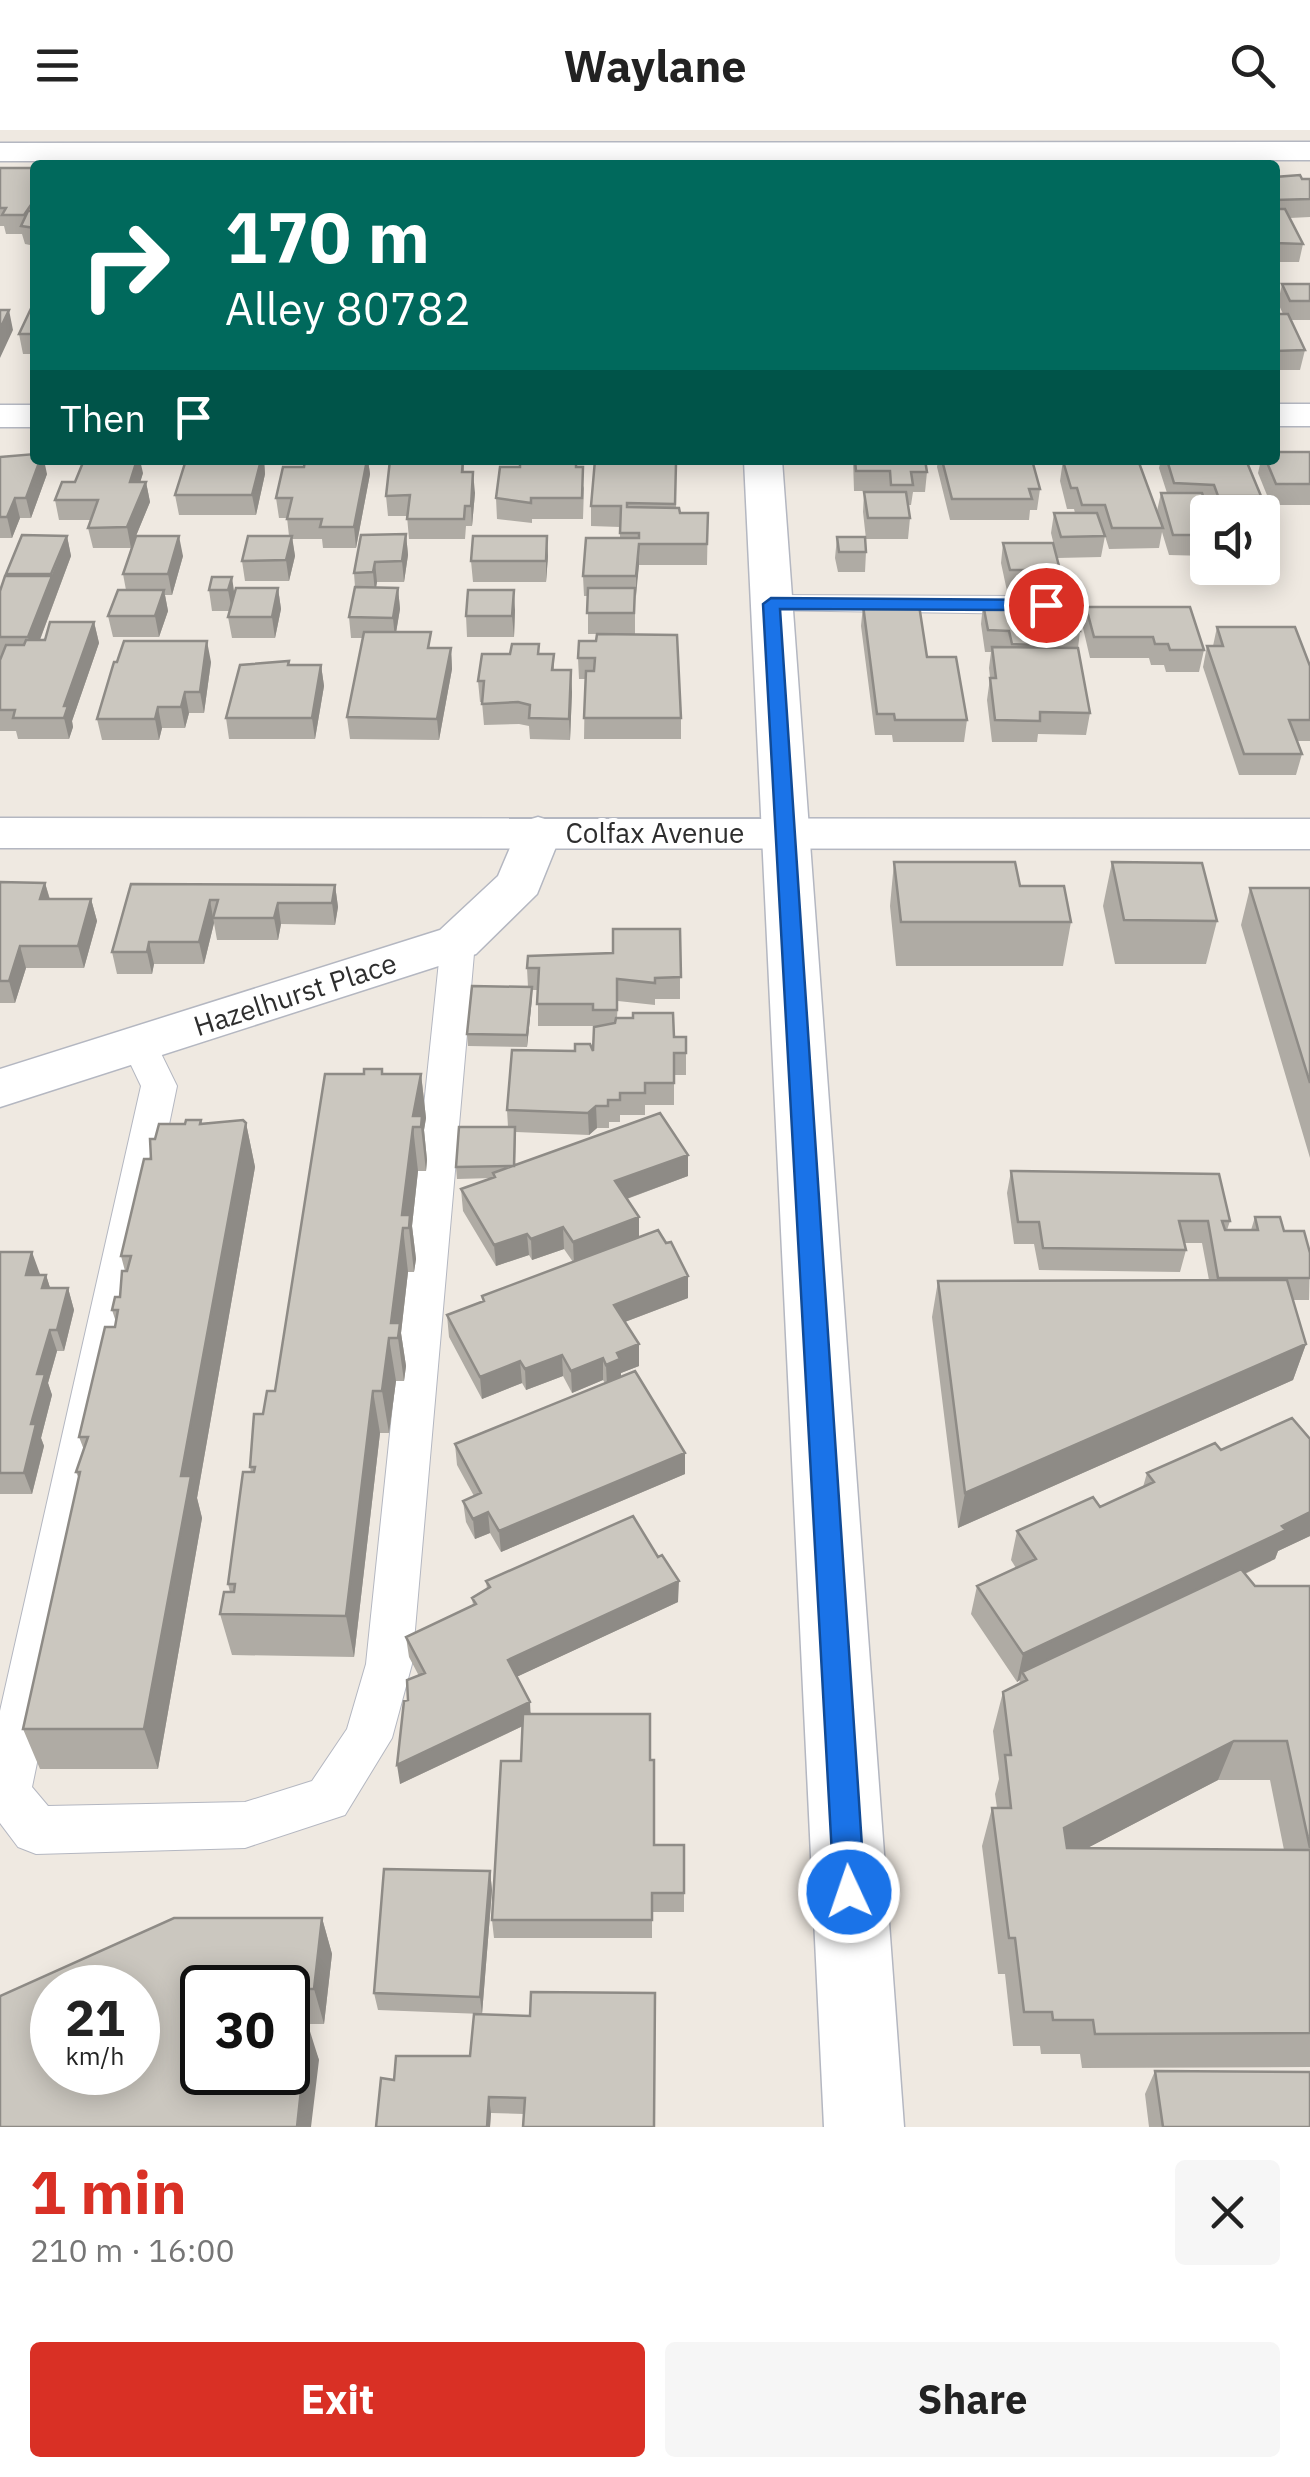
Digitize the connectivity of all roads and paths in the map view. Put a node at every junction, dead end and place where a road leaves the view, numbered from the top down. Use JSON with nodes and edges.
{"nodes":[{"id":1,"x":740,"y":149,"type":"edge"},
{"id":2,"x":1310,"y":151,"type":"edge"},
{"id":3,"x":0,"y":152,"type":"edge"},
{"id":4,"x":1280,"y":415,"type":"edge"},
{"id":5,"x":1310,"y":415,"type":"edge"},
{"id":6,"x":0,"y":416,"type":"edge"},
{"id":7,"x":30,"y":416,"type":"edge"},
{"id":8,"x":764,"y":465,"type":"edge"},
{"id":9,"x":771,"y":604,"type":"junction"},
{"id":10,"x":1046,"y":605,"type":"edge"},
{"id":11,"x":538,"y":832,"type":"junction"},
{"id":12,"x":784,"y":832,"type":"junction"},
{"id":13,"x":0,"y":833,"type":"edge"},
{"id":14,"x":1310,"y":834,"type":"edge"},
{"id":15,"x":458,"y":942,"type":"junction"},
{"id":16,"x":139,"y":1044,"type":"junction"},
{"id":17,"x":0,"y":1088,"type":"edge"},
{"id":18,"x":864,"y":2127,"type":"edge"}],
"edges":[{"from":1,"to":2,"type":"street"},
{"from":1,"to":3,"type":"street"},
{"from":4,"to":5,"type":"street"},
{"from":6,"to":7,"type":"street"},
{"from":8,"to":9,"type":"street"},
{"from":9,"to":10,"type":"lane"},
{"from":9,"to":12,"type":"street"},
{"from":11,"to":12,"type":"street","name":"Colfax Avenue"},
{"from":11,"to":13,"type":"street","name":"Colfax Avenue"},
{"from":11,"to":15,"type":"street","name":"Hazelhurst Place"},
{"from":12,"to":14,"type":"street","name":"Colfax Avenue"},
{"from":12,"to":18,"type":"street"},
{"from":15,"to":16,"type":"street","name":"Hazelhurst Place"},
{"from":15,"to":16,"type":"lane"},
{"from":16,"to":17,"type":"street","name":"Hazelhurst Place"}]}
